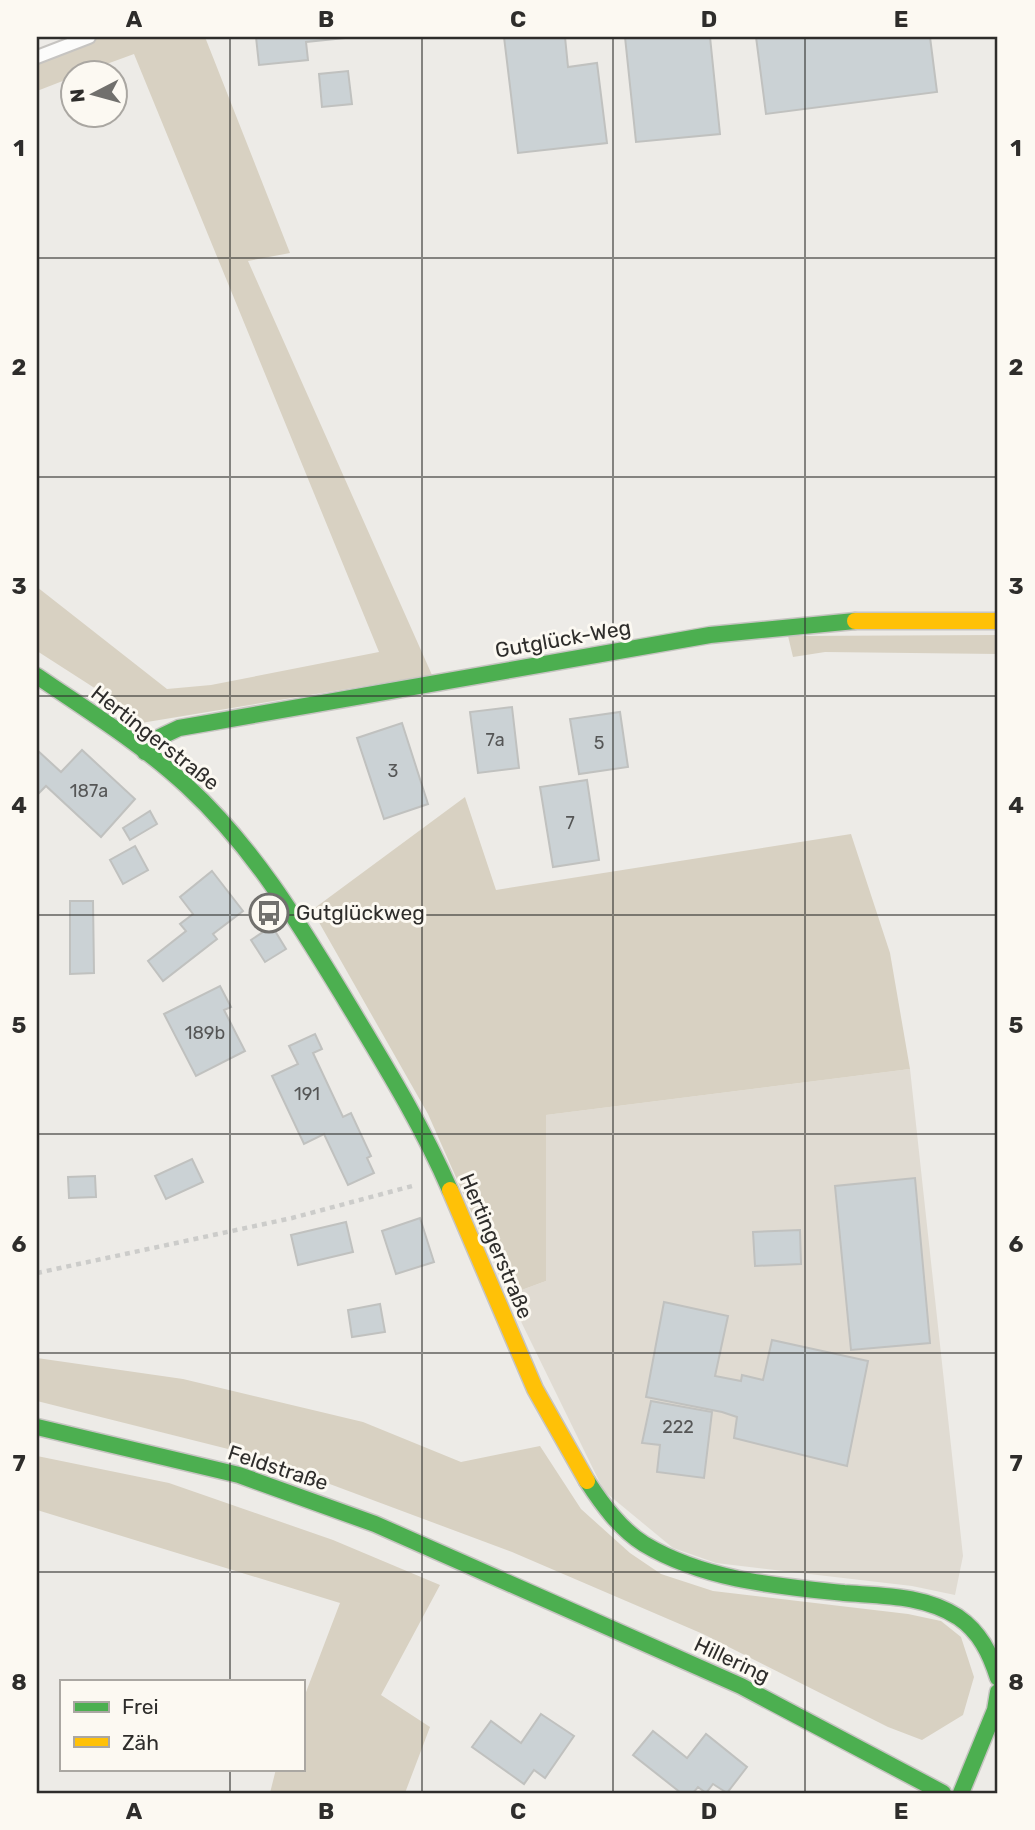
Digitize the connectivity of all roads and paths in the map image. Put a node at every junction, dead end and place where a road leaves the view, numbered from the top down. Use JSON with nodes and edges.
{"nodes":[{"id":1,"x":89,"y":37,"type":"edge"},
{"id":2,"x":37,"y":57,"type":"edge"},
{"id":3,"x":998,"y":621,"type":"edge"},
{"id":4,"x":37,"y":676,"type":"edge"},
{"id":5,"x":145,"y":752,"type":"junction"},
{"id":6,"x":443,"y":1177,"type":"junction"},
{"id":7,"x":37,"y":1273,"type":"edge"},
{"id":8,"x":37,"y":1427,"type":"edge"},
{"id":9,"x":498,"y":1577,"type":"joint"},
{"id":10,"x":998,"y":1678,"type":"edge"},
{"id":11,"x":998,"y":1692,"type":"edge"},
{"id":12,"x":943,"y":1793,"type":"edge"},
{"id":13,"x":961,"y":1793,"type":"edge"}],
"edges":[{"from":1,"to":2,"type":"lane"},
{"from":3,"to":5,"type":"street","name":"Gutglück-Weg"},
{"from":4,"to":5,"type":"street","name":"Hertingerstraße"},
{"from":5,"to":6,"type":"street","name":"Hertingerstraße"},
{"from":6,"to":7,"type":"path"},
{"from":6,"to":10,"type":"street","name":"Hertingerstraße"},
{"from":8,"to":9,"type":"street","name":"Feldstraße"},
{"from":9,"to":12,"type":"street","name":"Hillering"},
{"from":11,"to":13,"type":"street"}]}
